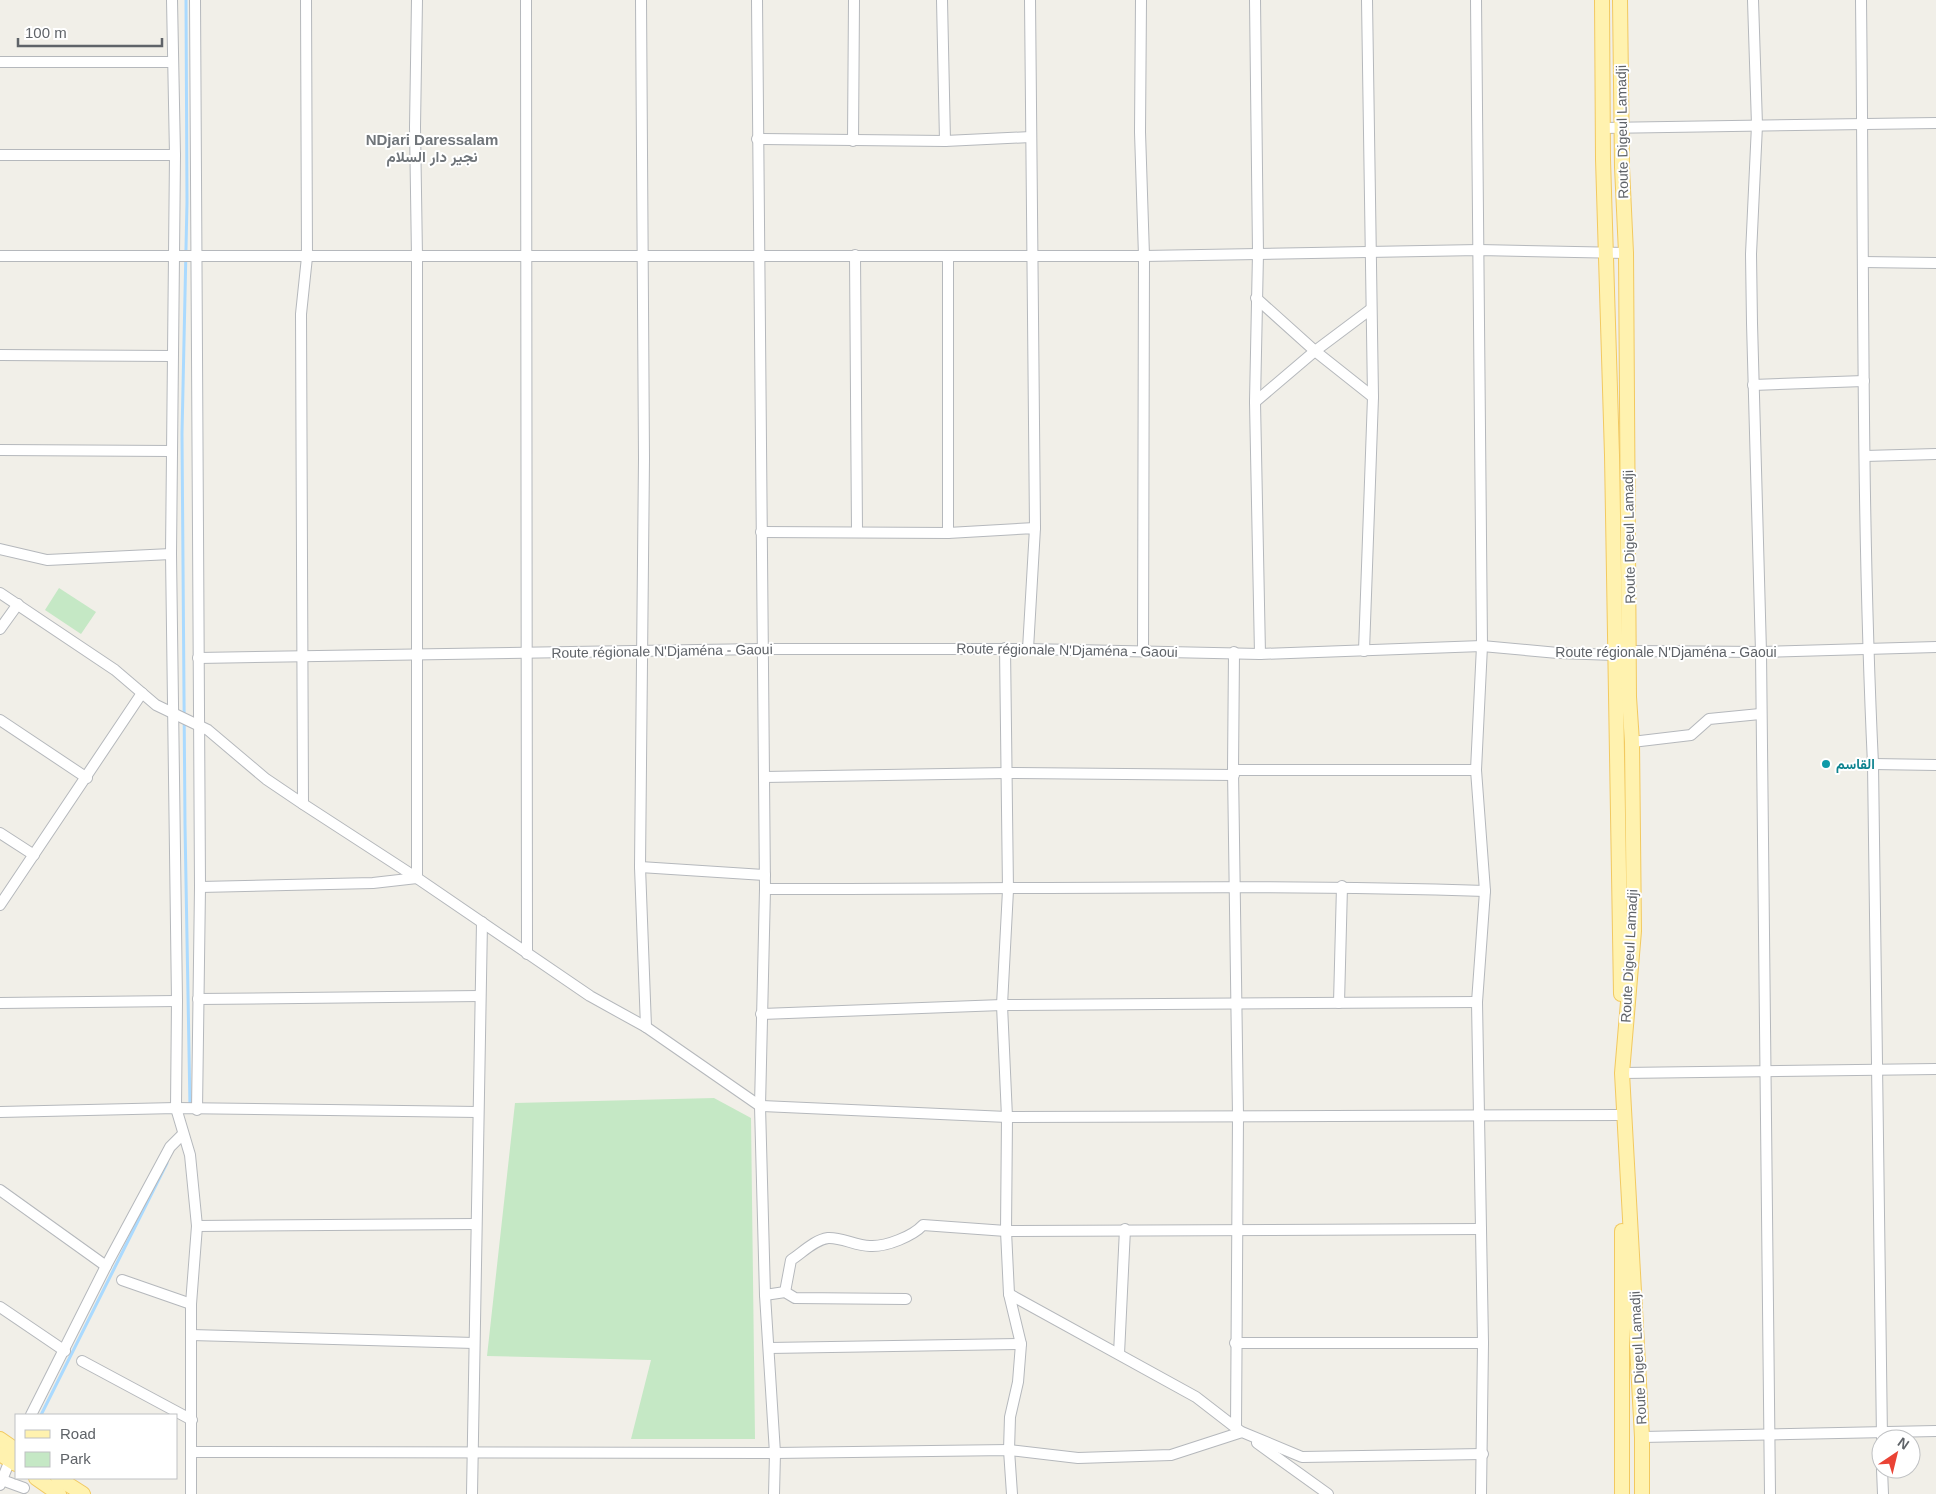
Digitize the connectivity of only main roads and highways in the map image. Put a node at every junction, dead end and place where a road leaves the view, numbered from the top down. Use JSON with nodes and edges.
{"nodes":[{"id":1,"x":1602,"y":0,"type":"edge"},
{"id":2,"x":1620,"y":0,"type":"edge"},
{"id":3,"x":1622,"y":1072,"type":"junction"},
{"id":4,"x":0,"y":1439,"type":"edge"},
{"id":5,"x":9,"y":1454,"type":"edge"},
{"id":6,"x":37,"y":1479,"type":"edge"},
{"id":7,"x":60,"y":1479,"type":"edge"},
{"id":8,"x":59,"y":1494,"type":"edge"},
{"id":9,"x":83,"y":1494,"type":"edge"},
{"id":10,"x":1622,"y":1494,"type":"edge"},
{"id":11,"x":1642,"y":1494,"type":"edge"}],
"edges":[{"from":1,"to":3,"type":"main road","name":"Route Digeul Lamadji"},
{"from":2,"to":3,"type":"main road","name":"Route Digeul Lamadji"},
{"from":3,"to":10,"type":"main road","name":"Route Digeul Lamadji"},
{"from":3,"to":11,"type":"main road","name":"Route Digeul Lamadji"},
{"from":4,"to":5,"type":"main road"},
{"from":6,"to":8,"type":"main road"},
{"from":7,"to":9,"type":"main road"}]}
